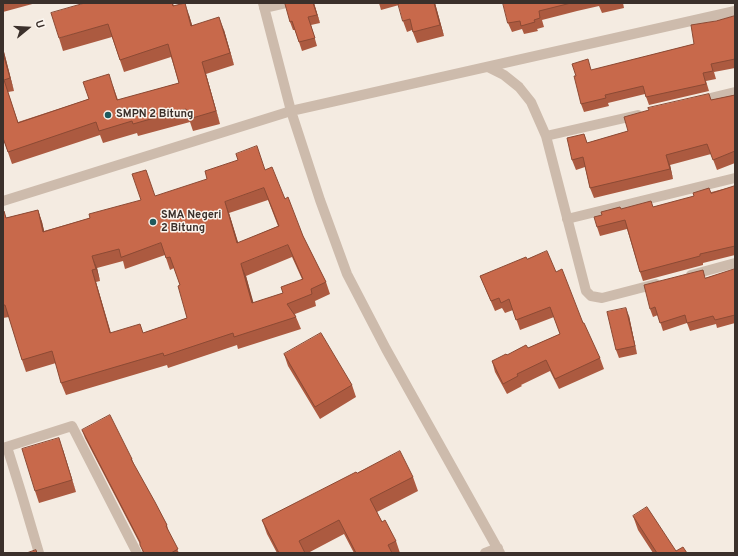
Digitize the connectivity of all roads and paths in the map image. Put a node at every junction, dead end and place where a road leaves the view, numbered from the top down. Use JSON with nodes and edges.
{"nodes":[{"id":1,"x":286,"y":3,"type":"edge"},
{"id":2,"x":263,"y":6,"type":"edge"},
{"id":3,"x":735,"y":11,"type":"edge"},
{"id":4,"x":488,"y":67,"type":"junction"},
{"id":5,"x":735,"y":92,"type":"edge"},
{"id":6,"x":690,"y":103,"type":"edge"},
{"id":7,"x":291,"y":111,"type":"junction"},
{"id":8,"x":644,"y":113,"type":"edge"},
{"id":9,"x":546,"y":136,"type":"junction"},
{"id":10,"x":735,"y":178,"type":"edge"},
{"id":11,"x":3,"y":202,"type":"edge"},
{"id":12,"x":567,"y":219,"type":"junction"},
{"id":13,"x":735,"y":263,"type":"edge"},
{"id":14,"x":683,"y":277,"type":"edge"},
{"id":15,"x":668,"y":281,"type":"edge"},
{"id":16,"x":5,"y":448,"type":"edge"},
{"id":17,"x":499,"y":551,"type":"edge"},
{"id":18,"x":38,"y":553,"type":"edge"},
{"id":19,"x":137,"y":553,"type":"edge"},
{"id":20,"x":485,"y":553,"type":"edge"}],
"edges":[{"from":1,"to":2,"type":"street"},
{"from":2,"to":7,"type":"street"},
{"from":3,"to":4,"type":"street"},
{"from":4,"to":7,"type":"street"},
{"from":4,"to":9,"type":"street"},
{"from":5,"to":6,"type":"street"},
{"from":7,"to":11,"type":"street"},
{"from":7,"to":17,"type":"street"},
{"from":8,"to":9,"type":"street"},
{"from":9,"to":12,"type":"street"},
{"from":10,"to":12,"type":"street"},
{"from":12,"to":15,"type":"street"},
{"from":13,"to":14,"type":"street"},
{"from":16,"to":18,"type":"street"},
{"from":16,"to":19,"type":"street"},
{"from":17,"to":20,"type":"street"}]}
